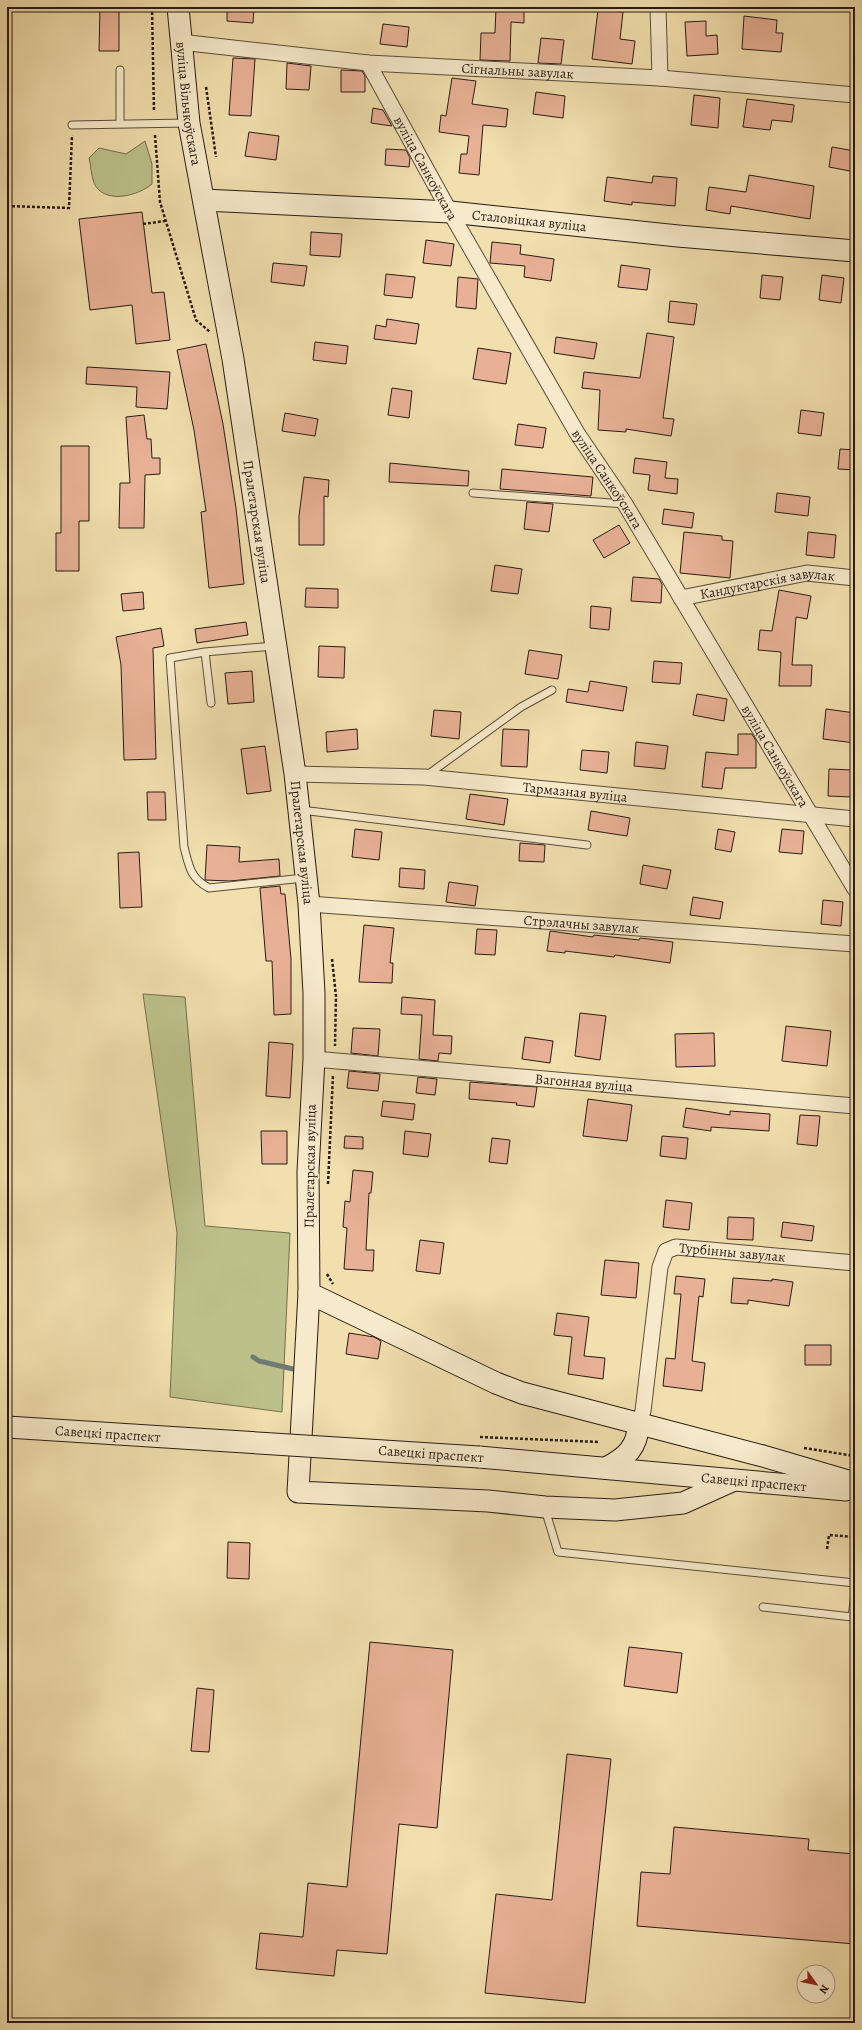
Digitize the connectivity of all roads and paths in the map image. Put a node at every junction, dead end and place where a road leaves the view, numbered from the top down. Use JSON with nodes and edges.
{"nodes":[{"id":1,"x":152,"y":7,"type":"edge"},
{"id":2,"x":178,"y":7,"type":"edge"},
{"id":3,"x":658,"y":7,"type":"edge"},
{"id":4,"x":180,"y":42,"type":"junction"},
{"id":5,"x":368,"y":63,"type":"junction"},
{"id":6,"x":120,"y":70,"type":"dead end"},
{"id":7,"x":660,"y":78,"type":"junction"},
{"id":8,"x":855,"y":94,"type":"edge"},
{"id":9,"x":189,"y":123,"type":"junction"},
{"id":10,"x":120,"y":124,"type":"junction"},
{"id":11,"x":154,"y":124,"type":"junction"},
{"id":12,"x":72,"y":125,"type":"joint"},
{"id":13,"x":204,"y":200,"type":"junction"},
{"id":14,"x":7,"y":206,"type":"edge"},
{"id":15,"x":450,"y":212,"type":"junction"},
{"id":16,"x":165,"y":221,"type":"junction"},
{"id":17,"x":143,"y":224,"type":"dead end"},
{"id":18,"x":855,"y":251,"type":"edge"},
{"id":19,"x":214,"y":336,"type":"dead end"},
{"id":20,"x":473,"y":493,"type":"dead end"},
{"id":21,"x":625,"y":504,"type":"junction"},
{"id":22,"x":855,"y":578,"type":"edge"},
{"id":23,"x":681,"y":598,"type":"junction"},
{"id":24,"x":276,"y":646,"type":"junction"},
{"id":25,"x":206,"y":652,"type":"junction"},
{"id":26,"x":552,"y":690,"type":"dead end"},
{"id":27,"x":211,"y":703,"type":"dead end"},
{"id":28,"x":295,"y":774,"type":"junction"},
{"id":29,"x":424,"y":777,"type":"junction"},
{"id":30,"x":299,"y":810,"type":"junction"},
{"id":31,"x":810,"y":815,"type":"junction"},
{"id":32,"x":855,"y":819,"type":"edge"},
{"id":33,"x":587,"y":845,"type":"dead end"},
{"id":34,"x":306,"y":877,"type":"junction"},
{"id":35,"x":855,"y":889,"type":"edge"},
{"id":36,"x":309,"y":904,"type":"junction"},
{"id":37,"x":855,"y":944,"type":"edge"},
{"id":38,"x":314,"y":1059,"type":"junction"},
{"id":39,"x":855,"y":1106,"type":"edge"},
{"id":40,"x":855,"y":1264,"type":"edge"},
{"id":41,"x":309,"y":1293,"type":"junction"},
{"id":42,"x":639,"y":1423,"type":"junction"},
{"id":43,"x":7,"y":1427,"type":"edge"},
{"id":44,"x":600,"y":1442,"type":"dead end"},
{"id":45,"x":479,"y":1447,"type":"junction"},
{"id":46,"x":606,"y":1468,"type":"junction"},
{"id":47,"x":732,"y":1481,"type":"junction"},
{"id":48,"x":855,"y":1483,"type":"edge"},
{"id":49,"x":855,"y":1491,"type":"edge"},
{"id":50,"x":544,"y":1507,"type":"junction"},
{"id":51,"x":855,"y":1537,"type":"edge"},
{"id":52,"x":827,"y":1549,"type":"dead end"},
{"id":53,"x":855,"y":1583,"type":"edge"},
{"id":54,"x":855,"y":1594,"type":"edge"},
{"id":55,"x":763,"y":1607,"type":"dead end"}],
"edges":[{"from":1,"to":11,"type":"path"},
{"from":2,"to":4,"type":"main road","name":"вуліца Вільчкоўскага"},
{"from":3,"to":7,"type":"street"},
{"from":4,"to":5,"type":"street","name":"Сігнальны завулак"},
{"from":4,"to":9,"type":"main road","name":"вуліца Вільчкоўскага"},
{"from":5,"to":7,"type":"street","name":"Сігнальны завулак"},
{"from":5,"to":15,"type":"street","name":"вуліца Санкоўскага"},
{"from":6,"to":10,"type":"lane"},
{"from":7,"to":8,"type":"street","name":"Сігнальны завулак"},
{"from":9,"to":11,"type":"lane"},
{"from":9,"to":13,"type":"main road","name":"вуліца Вільчкоўскага"},
{"from":10,"to":11,"type":"lane"},
{"from":10,"to":12,"type":"lane"},
{"from":11,"to":16,"type":"path"},
{"from":12,"to":14,"type":"path"},
{"from":13,"to":15,"type":"main road","name":"Сталовіцкая вуліца"},
{"from":13,"to":24,"type":"main road","name":"Пралетарская вуліца"},
{"from":15,"to":18,"type":"main road","name":"Сталовіцкая вуліца"},
{"from":15,"to":21,"type":"street","name":"вуліца Санкоўскага"},
{"from":16,"to":17,"type":"path"},
{"from":16,"to":19,"type":"path"},
{"from":20,"to":21,"type":"lane"},
{"from":21,"to":23,"type":"street","name":"вуліца Санкоўскага"},
{"from":22,"to":23,"type":"street","name":"Кандуктарскія завулак"},
{"from":23,"to":31,"type":"street","name":"вуліца Санкоўскага"},
{"from":24,"to":25,"type":"lane"},
{"from":24,"to":28,"type":"main road","name":"Пралетарская вуліца"},
{"from":25,"to":27,"type":"lane"},
{"from":25,"to":34,"type":"lane"},
{"from":26,"to":29,"type":"lane"},
{"from":28,"to":29,"type":"street","name":"Тармазная вуліца"},
{"from":28,"to":30,"type":"main road","name":"Пралетарская вуліца"},
{"from":29,"to":31,"type":"street","name":"Тармазная вуліца"},
{"from":30,"to":33,"type":"lane"},
{"from":30,"to":34,"type":"main road","name":"Пралетарская вуліца"},
{"from":31,"to":32,"type":"street","name":"Тармазная вуліца"},
{"from":31,"to":35,"type":"street","name":"вуліца Санкоўскага"},
{"from":34,"to":36,"type":"main road","name":"Пралетарская вуліца"},
{"from":36,"to":37,"type":"street","name":"Стрэлачны завулак"},
{"from":36,"to":38,"type":"main road","name":"Пралетарская вуліца"},
{"from":38,"to":39,"type":"street","name":"Вагонная вуліца"},
{"from":38,"to":41,"type":"main road","name":"Пралетарская вуліца"},
{"from":40,"to":42,"type":"street","name":"Турбінны завулак"},
{"from":41,"to":42,"type":"main road"},
{"from":41,"to":50,"type":"main road","name":"Пралетарская вуліца"},
{"from":42,"to":46,"type":"main road"},
{"from":42,"to":48,"type":"main road"},
{"from":43,"to":45,"type":"main road","name":"Савецкі праспект","bridge":true},
{"from":44,"to":45,"type":"path"},
{"from":45,"to":46,"type":"main road","name":"Савецкі праспект"},
{"from":46,"to":47,"type":"main road","name":"Савецкі праспект"},
{"from":47,"to":49,"type":"main road","name":"Савецкі праспект"},
{"from":47,"to":50,"type":"main road"},
{"from":50,"to":53,"type":"lane"},
{"from":51,"to":52,"type":"path"},
{"from":54,"to":55,"type":"lane"}]}
